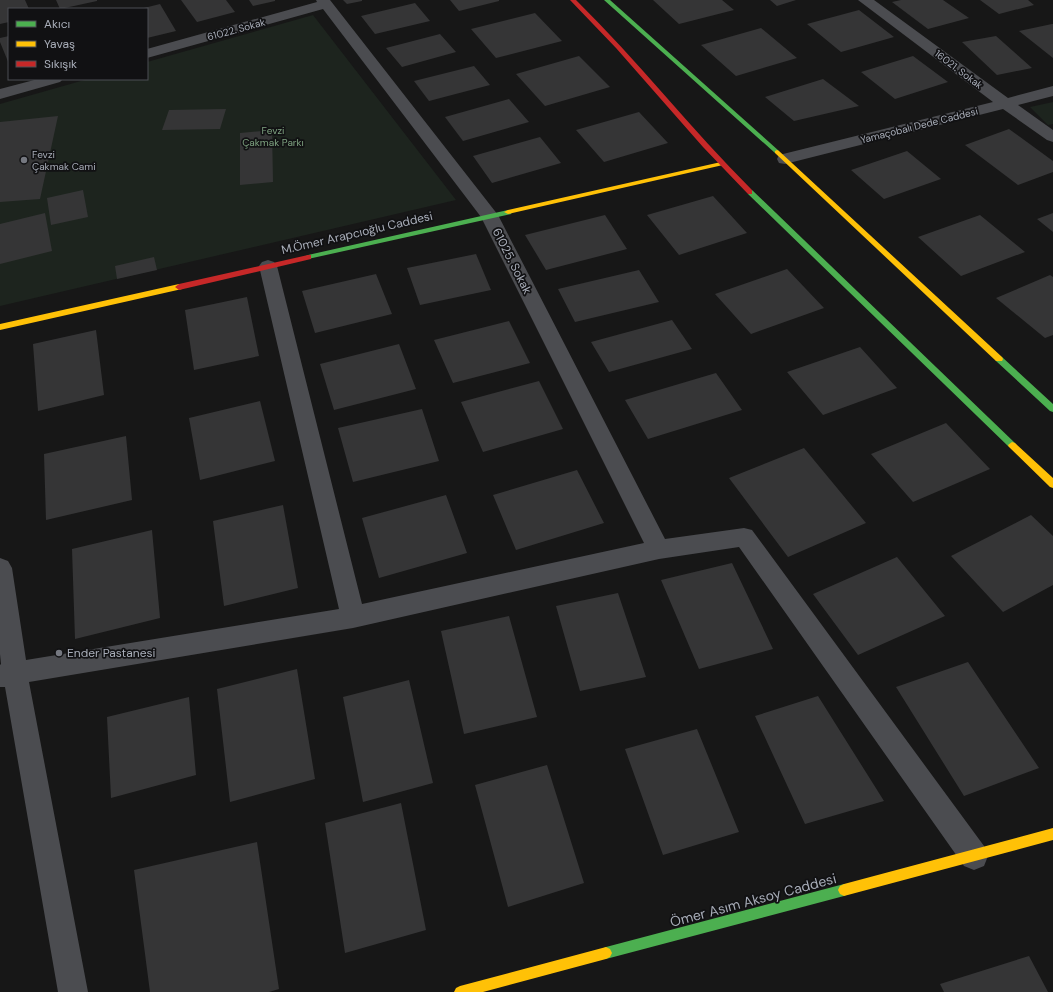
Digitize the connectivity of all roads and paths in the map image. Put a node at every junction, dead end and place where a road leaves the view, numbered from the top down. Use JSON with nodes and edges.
{"nodes":[{"id":1,"x":573,"y":0,"type":"edge"},
{"id":2,"x":607,"y":0,"type":"edge"},
{"id":3,"x":865,"y":0,"type":"edge"},
{"id":4,"x":324,"y":2,"type":"edge"},
{"id":5,"x":148,"y":54,"type":"edge"},
{"id":6,"x":52,"y":80,"type":"edge"},
{"id":7,"x":1053,"y":91,"type":"edge"},
{"id":8,"x":0,"y":94,"type":"edge"},
{"id":9,"x":1004,"y":103,"type":"junction"},
{"id":10,"x":1053,"y":137,"type":"edge"},
{"id":11,"x":785,"y":159,"type":"junction"},
{"id":12,"x":721,"y":164,"type":"junction"},
{"id":13,"x":489,"y":215,"type":"junction"},
{"id":14,"x":268,"y":266,"type":"junction"},
{"id":15,"x":0,"y":327,"type":"edge"},
{"id":16,"x":1053,"y":409,"type":"edge"},
{"id":17,"x":1053,"y":484,"type":"edge"},
{"id":18,"x":659,"y":549,"type":"junction"},
{"id":19,"x":0,"y":568,"type":"edge"},
{"id":20,"x":353,"y":617,"type":"junction"},
{"id":21,"x":8,"y":674,"type":"edge"},
{"id":22,"x":1053,"y":834,"type":"edge"},
{"id":23,"x":974,"y":856,"type":"junction"},
{"id":24,"x":73,"y":992,"type":"edge"},
{"id":25,"x":460,"y":992,"type":"edge"}],
"edges":[{"from":1,"to":12,"type":"main road"},
{"from":2,"to":11,"type":"main road"},
{"from":3,"to":9,"type":"street","name":"16021. Sokak"},
{"from":4,"to":5,"type":"street","name":"61022. Sokak"},
{"from":4,"to":13,"type":"street","name":"61025. Sokak"},
{"from":6,"to":8,"type":"street"},
{"from":7,"to":9,"type":"street","name":"Yamaçobalı Dede Caddesi"},
{"from":9,"to":10,"type":"street","name":"16021. Sokak"},
{"from":9,"to":11,"type":"street","name":"Yamaçobalı Dede Caddesi"},
{"from":11,"to":16,"type":"main road"},
{"from":12,"to":13,"type":"main road","name":"M.Ömer Arapcıoğlu Caddesi"},
{"from":12,"to":17,"type":"main road"},
{"from":13,"to":14,"type":"main road","name":"M.Ömer Arapcıoğlu Caddesi"},
{"from":13,"to":18,"type":"street","name":"61025. Sokak"},
{"from":14,"to":15,"type":"main road","name":"M.Ömer Arapcıoğlu Caddesi"},
{"from":14,"to":20,"type":"street"},
{"from":18,"to":20,"type":"street"},
{"from":18,"to":23,"type":"street"},
{"from":19,"to":21,"type":"street"},
{"from":20,"to":21,"type":"street"},
{"from":21,"to":24,"type":"street"},
{"from":22,"to":23,"type":"main road","name":"Ömer Asım Aksoy Caddesi"},
{"from":23,"to":25,"type":"main road","name":"Ömer Asım Aksoy Caddesi"}]}
